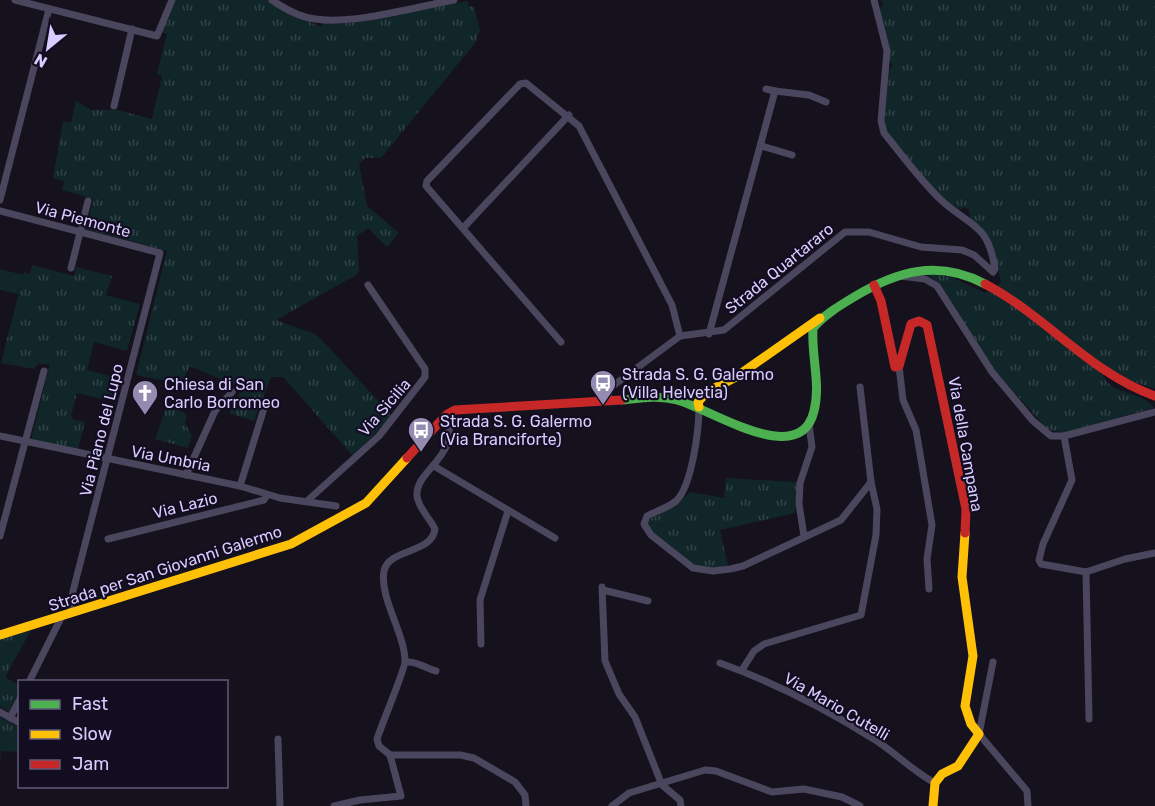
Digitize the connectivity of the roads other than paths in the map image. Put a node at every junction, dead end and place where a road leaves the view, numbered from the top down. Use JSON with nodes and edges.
{"nodes":[{"id":1,"x":15,"y":0,"type":"edge"},
{"id":2,"x":172,"y":0,"type":"edge"},
{"id":3,"x":272,"y":0,"type":"edge"},
{"id":4,"x":454,"y":0,"type":"edge"},
{"id":5,"x":874,"y":0,"type":"edge"},
{"id":6,"x":49,"y":9,"type":"junction"},
{"id":7,"x":132,"y":29,"type":"junction"},
{"id":8,"x":766,"y":89,"type":"dead end"},
{"id":9,"x":775,"y":91,"type":"junction"},
{"id":10,"x":826,"y":102,"type":"dead end"},
{"id":11,"x":114,"y":106,"type":"dead end"},
{"id":12,"x":569,"y":115,"type":"junction"},
{"id":13,"x":762,"y":146,"type":"junction"},
{"id":14,"x":792,"y":155,"type":"dead end"},
{"id":15,"x":0,"y":200,"type":"edge"},
{"id":16,"x":88,"y":201,"type":"dead end"},
{"id":17,"x":0,"y":211,"type":"edge"},
{"id":18,"x":464,"y":227,"type":"junction"},
{"id":19,"x":80,"y":232,"type":"junction"},
{"id":20,"x":160,"y":253,"type":"joint"},
{"id":21,"x":71,"y":268,"type":"dead end"},
{"id":22,"x":894,"y":275,"type":"junction"},
{"id":23,"x":368,"y":285,"type":"dead end"},
{"id":24,"x":874,"y":285,"type":"junction"},
{"id":25,"x":830,"y":313,"type":"junction"},
{"id":26,"x":709,"y":334,"type":"junction"},
{"id":27,"x":680,"y":336,"type":"junction"},
{"id":28,"x":812,"y":338,"type":"junction"},
{"id":29,"x":789,"y":339,"type":"junction"},
{"id":30,"x":561,"y":342,"type":"dead end"},
{"id":31,"x":899,"y":366,"type":"junction"},
{"id":32,"x":44,"y":371,"type":"dead end"},
{"id":33,"x":860,"y":387,"type":"dead end"},
{"id":34,"x":232,"y":392,"type":"dead end"},
{"id":35,"x":707,"y":392,"type":"junction"},
{"id":36,"x":1155,"y":396,"type":"edge"},
{"id":37,"x":663,"y":397,"type":"junction"},
{"id":38,"x":607,"y":401,"type":"junction"},
{"id":39,"x":266,"y":402,"type":"dead end"},
{"id":40,"x":699,"y":406,"type":"junction"},
{"id":41,"x":1155,"y":412,"type":"edge"},
{"id":42,"x":446,"y":415,"type":"junction"},
{"id":43,"x":809,"y":424,"type":"junction"},
{"id":44,"x":0,"y":436,"type":"edge"},
{"id":45,"x":1064,"y":436,"type":"junction"},
{"id":46,"x":25,"y":441,"type":"junction"},
{"id":47,"x":108,"y":459,"type":"junction"},
{"id":48,"x":434,"y":466,"type":"junction"},
{"id":49,"x":186,"y":475,"type":"junction"},
{"id":50,"x":871,"y":482,"type":"junction"},
{"id":51,"x":240,"y":486,"type":"junction"},
{"id":52,"x":267,"y":495,"type":"junction"},
{"id":53,"x":307,"y":501,"type":"junction"},
{"id":54,"x":336,"y":506,"type":"dead end"},
{"id":55,"x":508,"y":511,"type":"junction"},
{"id":56,"x":0,"y":536,"type":"edge"},
{"id":57,"x":804,"y":536,"type":"junction"},
{"id":58,"x":555,"y":538,"type":"dead end"},
{"id":59,"x":108,"y":539,"type":"dead end"},
{"id":60,"x":1155,"y":553,"type":"edge"},
{"id":61,"x":1086,"y":572,"type":"junction"},
{"id":62,"x":929,"y":589,"type":"dead end"},
{"id":63,"x":648,"y":602,"type":"dead end"},
{"id":64,"x":66,"y":615,"type":"junction"},
{"id":65,"x":0,"y":635,"type":"edge"},
{"id":66,"x":481,"y":644,"type":"dead end"},
{"id":67,"x":406,"y":662,"type":"junction"},
{"id":68,"x":993,"y":662,"type":"dead end"},
{"id":69,"x":720,"y":663,"type":"dead end"},
{"id":70,"x":742,"y":670,"type":"junction"},
{"id":71,"x":436,"y":671,"type":"dead end"},
{"id":72,"x":30,"y":680,"type":"edge"},
{"id":73,"x":18,"y":703,"type":"edge"},
{"id":74,"x":0,"y":712,"type":"edge"},
{"id":75,"x":10,"y":717,"type":"junction"},
{"id":76,"x":1089,"y":719,"type":"dead end"},
{"id":77,"x":18,"y":722,"type":"edge"},
{"id":78,"x":979,"y":734,"type":"junction"},
{"id":79,"x":278,"y":739,"type":"dead end"},
{"id":80,"x":390,"y":755,"type":"junction"},
{"id":81,"x":935,"y":783,"type":"junction"},
{"id":82,"x":662,"y":785,"type":"junction"},
{"id":83,"x":401,"y":796,"type":"junction"},
{"id":84,"x":280,"y":806,"type":"edge"},
{"id":85,"x":334,"y":806,"type":"edge"},
{"id":86,"x":404,"y":806,"type":"edge"},
{"id":87,"x":526,"y":806,"type":"edge"},
{"id":88,"x":612,"y":806,"type":"edge"},
{"id":89,"x":681,"y":806,"type":"edge"},
{"id":90,"x":860,"y":806,"type":"edge"},
{"id":91,"x":933,"y":806,"type":"edge"},
{"id":92,"x":1028,"y":806,"type":"edge"}],
"edges":[{"from":1,"to":6,"type":"street"},
{"from":2,"to":7,"type":"street"},
{"from":3,"to":4,"type":"street"},
{"from":5,"to":26,"type":"street","name":"Strada Quartararo"},
{"from":6,"to":7,"type":"street"},
{"from":6,"to":15,"type":"street"},
{"from":7,"to":11,"type":"street"},
{"from":8,"to":9,"type":"street"},
{"from":9,"to":10,"type":"street"},
{"from":9,"to":13,"type":"street"},
{"from":12,"to":18,"type":"street"},
{"from":12,"to":18,"type":"street"},
{"from":12,"to":27,"type":"street"},
{"from":13,"to":14,"type":"street"},
{"from":13,"to":26,"type":"street"},
{"from":16,"to":19,"type":"street"},
{"from":17,"to":19,"type":"street","name":"Via Piemonte"},
{"from":18,"to":30,"type":"street"},
{"from":19,"to":20,"type":"street","name":"Via Piemonte"},
{"from":19,"to":21,"type":"street"},
{"from":20,"to":47,"type":"street","name":"Via Piano del Lupo"},
{"from":22,"to":24,"type":"main road"},
{"from":22,"to":36,"type":"main road"},
{"from":22,"to":45,"type":"street"},
{"from":23,"to":53,"type":"street","name":"Via Sicilia"},
{"from":24,"to":25,"type":"main road"},
{"from":24,"to":31,"type":"main road"},
{"from":25,"to":28,"type":"main road"},
{"from":25,"to":29,"type":"main road"},
{"from":26,"to":27,"type":"street","name":"Strada Quartararo"},
{"from":27,"to":38,"type":"street"},
{"from":28,"to":29,"type":"main road"},
{"from":28,"to":43,"type":"main road"},
{"from":29,"to":35,"type":"main road"},
{"from":31,"to":62,"type":"street"},
{"from":31,"to":78,"type":"main road","name":"Via della Campana"},
{"from":32,"to":46,"type":"street"},
{"from":33,"to":50,"type":"street"},
{"from":34,"to":49,"type":"street"},
{"from":35,"to":37,"type":"main road"},
{"from":35,"to":40,"type":"main road"},
{"from":37,"to":38,"type":"main road"},
{"from":37,"to":40,"type":"main road"},
{"from":38,"to":42,"type":"main road"},
{"from":39,"to":51,"type":"street"},
{"from":40,"to":43,"type":"main road"},
{"from":40,"to":57,"type":"street"},
{"from":41,"to":45,"type":"street"},
{"from":42,"to":48,"type":"street"},
{"from":42,"to":64,"type":"main road","name":"Strada per San Giovanni Galermo"},
{"from":43,"to":57,"type":"street"},
{"from":44,"to":46,"type":"street","name":"Via Umbria"},
{"from":45,"to":61,"type":"street"},
{"from":46,"to":47,"type":"street","name":"Via Umbria"},
{"from":46,"to":56,"type":"street"},
{"from":47,"to":49,"type":"street","name":"Via Umbria"},
{"from":47,"to":64,"type":"street","name":"Via Piano del Lupo"},
{"from":48,"to":55,"type":"street"},
{"from":48,"to":67,"type":"street"},
{"from":49,"to":51,"type":"street","name":"Via Umbria"},
{"from":50,"to":57,"type":"street"},
{"from":50,"to":70,"type":"street"},
{"from":51,"to":52,"type":"street","name":"Via Umbria"},
{"from":52,"to":53,"type":"street","name":"Via Umbria"},
{"from":52,"to":59,"type":"street","name":"Via Lazio"},
{"from":53,"to":54,"type":"street","name":"Via Umbria"},
{"from":55,"to":58,"type":"street"},
{"from":55,"to":66,"type":"street"},
{"from":60,"to":61,"type":"street"},
{"from":61,"to":76,"type":"street"},
{"from":63,"to":82,"type":"street"},
{"from":64,"to":65,"type":"main road","name":"Strada per San Giovanni Galermo"},
{"from":64,"to":72,"type":"street","name":"Via Piano del Lupo"},
{"from":67,"to":71,"type":"street"},
{"from":67,"to":80,"type":"street"},
{"from":68,"to":78,"type":"street"},
{"from":69,"to":70,"type":"street","name":"Via Mario Cutelli"},
{"from":70,"to":81,"type":"street","name":"Via Mario Cutelli"},
{"from":73,"to":75,"type":"street"},
{"from":74,"to":75,"type":"street"},
{"from":75,"to":77,"type":"street"},
{"from":78,"to":81,"type":"main road"},
{"from":78,"to":92,"type":"street"},
{"from":79,"to":84,"type":"street"},
{"from":80,"to":83,"type":"street"},
{"from":80,"to":87,"type":"street"},
{"from":81,"to":91,"type":"main road"},
{"from":82,"to":88,"type":"street"},
{"from":82,"to":89,"type":"street"},
{"from":82,"to":90,"type":"street"},
{"from":83,"to":85,"type":"street"},
{"from":83,"to":86,"type":"street"}]}
